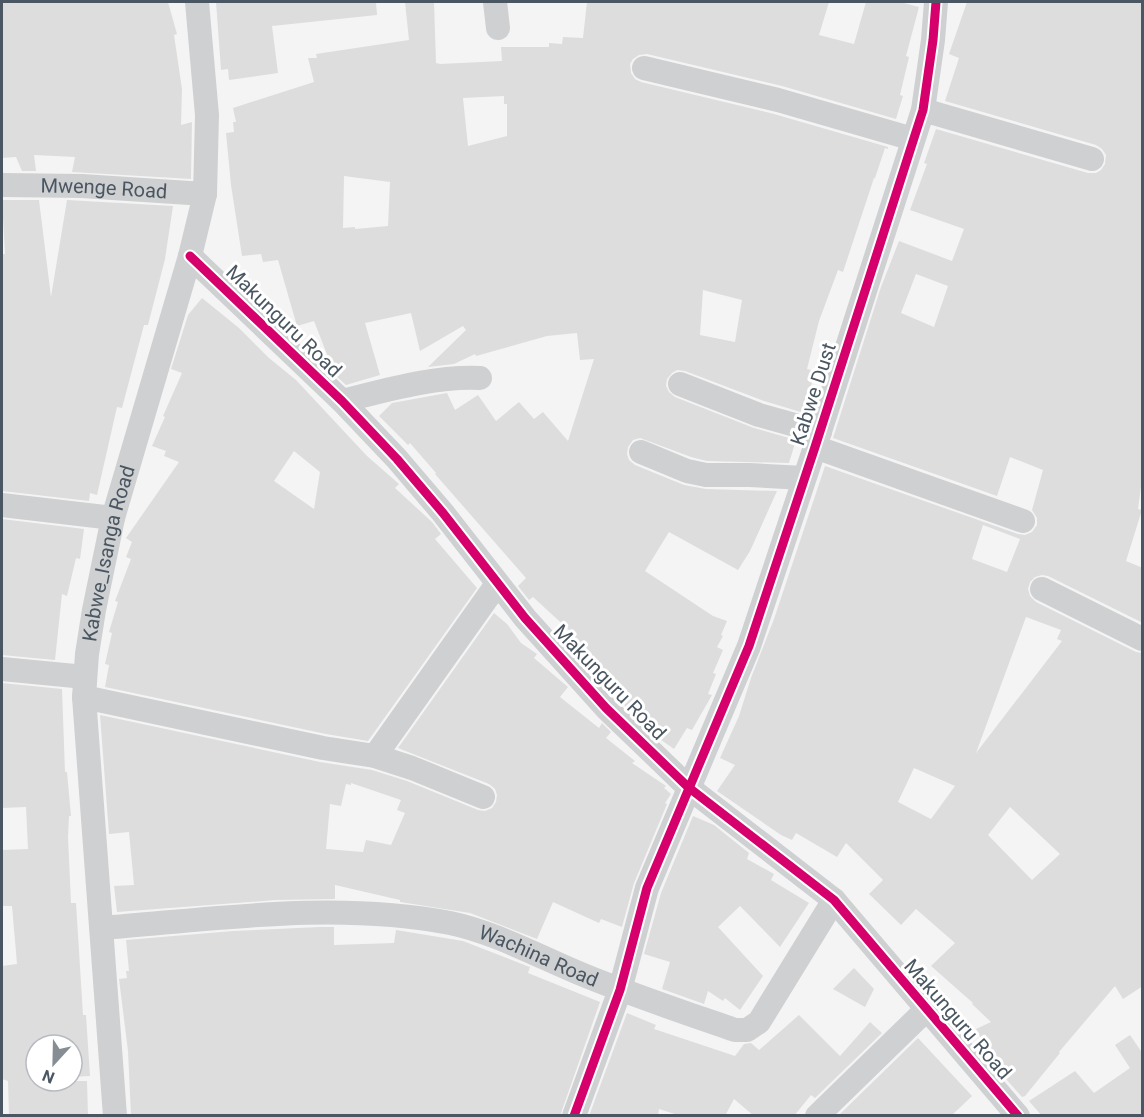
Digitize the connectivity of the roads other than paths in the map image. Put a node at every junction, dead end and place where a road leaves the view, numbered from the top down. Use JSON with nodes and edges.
{"nodes":[{"id":1,"x":197,"y":2,"type":"edge"},
{"id":2,"x":495,"y":2,"type":"edge"},
{"id":3,"x":936,"y":2,"type":"edge"},
{"id":4,"x":498,"y":28,"type":"dead end"},
{"id":5,"x":644,"y":68,"type":"dead end"},
{"id":6,"x":923,"y":110,"type":"junction"},
{"id":7,"x":914,"y":139,"type":"junction"},
{"id":8,"x":1092,"y":159,"type":"dead end"},
{"id":9,"x":2,"y":185,"type":"edge"},
{"id":10,"x":205,"y":194,"type":"junction"},
{"id":11,"x":190,"y":256,"type":"junction"},
{"id":12,"x":480,"y":378,"type":"dead end"},
{"id":13,"x":680,"y":384,"type":"dead end"},
{"id":14,"x":342,"y":401,"type":"junction"},
{"id":15,"x":818,"y":440,"type":"junction"},
{"id":16,"x":641,"y":452,"type":"dead end"},
{"id":17,"x":804,"y":478,"type":"junction"},
{"id":18,"x":2,"y":505,"type":"edge"},
{"id":19,"x":113,"y":518,"type":"junction"},
{"id":20,"x":1023,"y":521,"type":"dead end"},
{"id":21,"x":497,"y":584,"type":"junction"},
{"id":22,"x":1042,"y":590,"type":"dead end"},
{"id":23,"x":1143,"y":639,"type":"edge"},
{"id":24,"x":2,"y":669,"type":"edge"},
{"id":25,"x":84,"y":687,"type":"junction"},
{"id":26,"x":375,"y":756,"type":"junction"},
{"id":27,"x":688,"y":787,"type":"junction"},
{"id":28,"x":483,"y":797,"type":"dead end"},
{"id":29,"x":834,"y":900,"type":"junction"},
{"id":30,"x":102,"y":928,"type":"junction"},
{"id":31,"x":620,"y":990,"type":"junction"},
{"id":32,"x":926,"y":1010,"type":"junction"},
{"id":33,"x":115,"y":1116,"type":"edge"},
{"id":34,"x":574,"y":1116,"type":"edge"},
{"id":35,"x":817,"y":1116,"type":"edge"},
{"id":36,"x":1018,"y":1116,"type":"edge"}],
"edges":[{"from":1,"to":10,"type":"street","name":"Kabwe_Isanga Road"},
{"from":2,"to":4,"type":"street"},
{"from":3,"to":6,"type":"street","name":"Kabwe Dust"},
{"from":5,"to":7,"type":"street"},
{"from":6,"to":7,"type":"street","name":"Kabwe Dust"},
{"from":6,"to":8,"type":"street"},
{"from":7,"to":15,"type":"street","name":"Kabwe Dust"},
{"from":9,"to":10,"type":"street","name":"Mwenge Road"},
{"from":10,"to":11,"type":"street","name":"Kabwe_Isanga Road"},
{"from":11,"to":14,"type":"street","name":"Makunguru Road"},
{"from":11,"to":19,"type":"street","name":"Kabwe_Isanga Road"},
{"from":12,"to":14,"type":"street"},
{"from":13,"to":15,"type":"street"},
{"from":14,"to":21,"type":"street","name":"Makunguru Road"},
{"from":15,"to":17,"type":"street","name":"Kabwe Dust"},
{"from":15,"to":20,"type":"street"},
{"from":16,"to":17,"type":"street"},
{"from":17,"to":27,"type":"street","name":"Kabwe Dust"},
{"from":18,"to":19,"type":"street"},
{"from":19,"to":25,"type":"street","name":"Kabwe_Isanga Road"},
{"from":21,"to":26,"type":"street"},
{"from":21,"to":27,"type":"street","name":"Makunguru Road"},
{"from":22,"to":23,"type":"street"},
{"from":24,"to":25,"type":"street"},
{"from":25,"to":26,"type":"street"},
{"from":25,"to":30,"type":"street","name":"Kabwe_Isanga Road"},
{"from":26,"to":28,"type":"street"},
{"from":27,"to":29,"type":"street","name":"Makunguru Road"},
{"from":27,"to":31,"type":"street","name":"Kabwe Dust"},
{"from":29,"to":31,"type":"street","name":"Wachina Road"},
{"from":29,"to":32,"type":"street","name":"Makunguru Road"},
{"from":30,"to":31,"type":"street","name":"Wachina Road"},
{"from":30,"to":33,"type":"street","name":"Kabwe_Isanga Road"},
{"from":31,"to":34,"type":"street","name":"Kabwe Dust"},
{"from":32,"to":35,"type":"street"},
{"from":32,"to":36,"type":"street","name":"Makunguru Road"}]}
